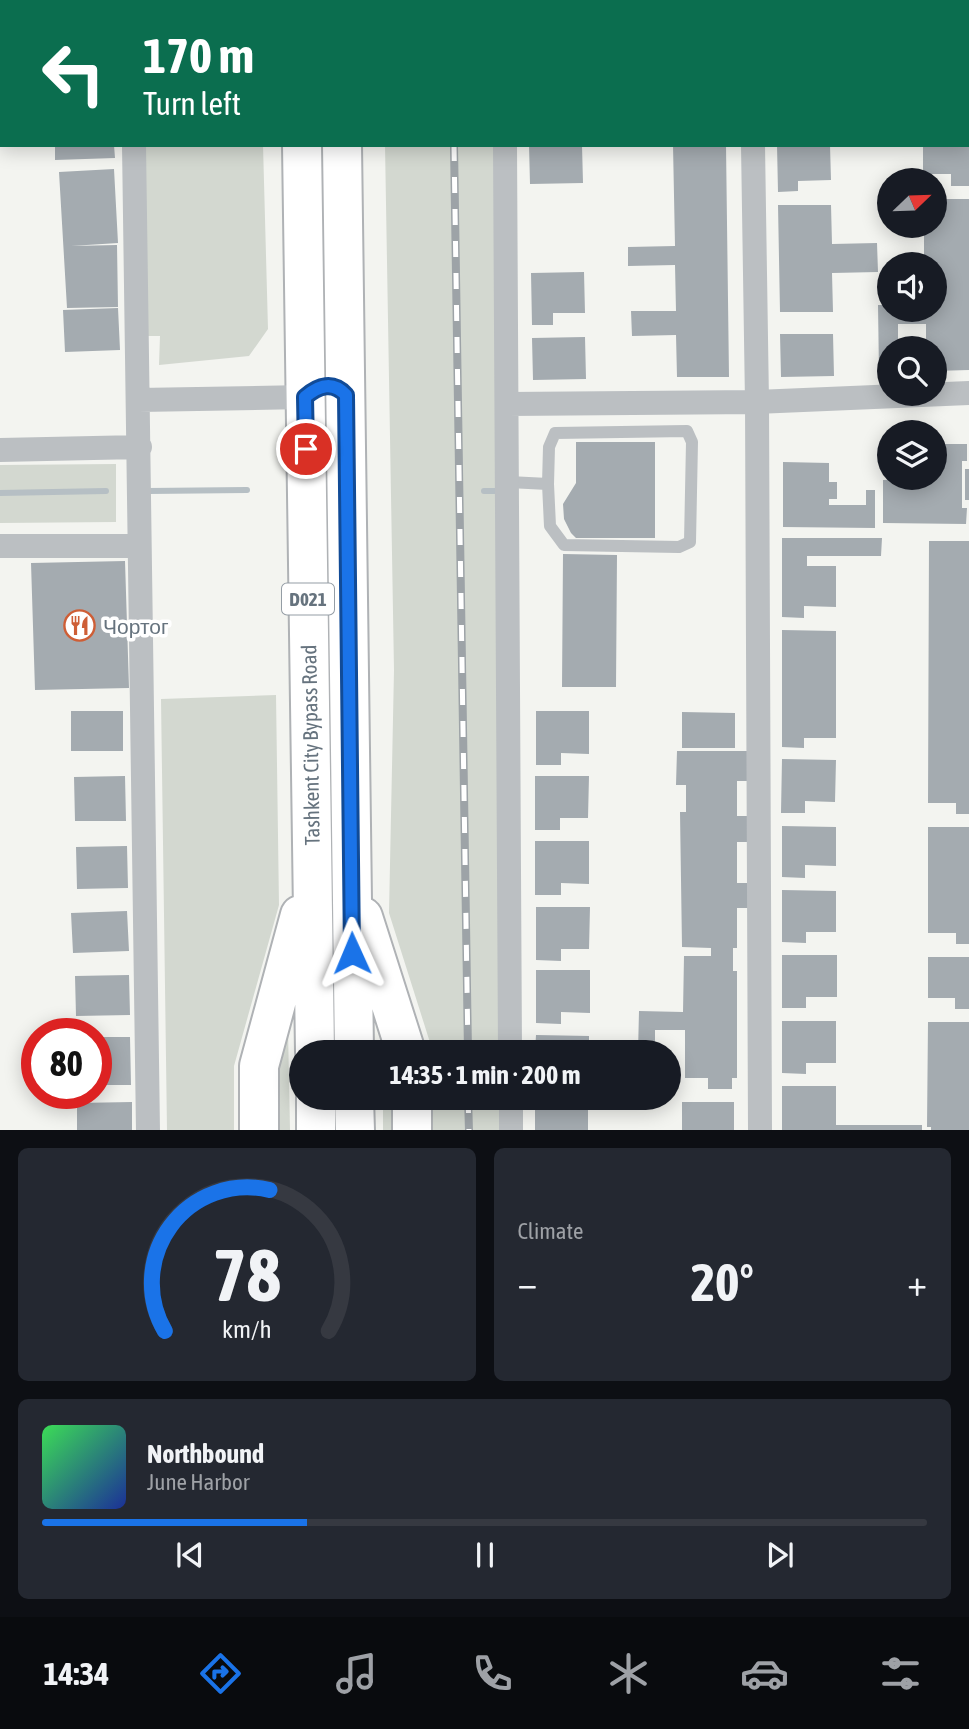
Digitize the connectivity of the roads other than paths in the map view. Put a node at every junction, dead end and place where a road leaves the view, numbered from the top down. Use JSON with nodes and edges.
{"nodes":[{"id":1,"x":134,"y":147,"type":"edge"},
{"id":2,"x":302,"y":147,"type":"edge"},
{"id":3,"x":342,"y":147,"type":"edge"},
{"id":4,"x":505,"y":147,"type":"edge"},
{"id":5,"x":753,"y":147,"type":"edge"},
{"id":6,"x":969,"y":393,"type":"edge"},
{"id":7,"x":346,"y":395,"type":"junction"},
{"id":8,"x":305,"y":397,"type":"junction"},
{"id":9,"x":139,"y":400,"type":"junction"},
{"id":10,"x":757,"y":402,"type":"junction"},
{"id":11,"x":508,"y":404,"type":"junction"},
{"id":12,"x":140,"y":447,"type":"junction"},
{"id":13,"x":0,"y":450,"type":"edge"},
{"id":14,"x":509,"y":482,"type":"junction"},
{"id":15,"x":548,"y":484,"type":"junction"},
{"id":16,"x":0,"y":546,"type":"edge"},
{"id":17,"x":139,"y":546,"type":"junction"},
{"id":18,"x":312,"y":873,"type":"junction"},
{"id":19,"x":351,"y":878,"type":"junction"},
{"id":20,"x":315,"y":1040,"type":"edge"},
{"id":21,"x":354,"y":1040,"type":"edge"},
{"id":22,"x":402,"y":1040,"type":"edge"},
{"id":23,"x":510,"y":1040,"type":"edge"},
{"id":24,"x":316,"y":1110,"type":"edge"},
{"id":25,"x":354,"y":1110,"type":"edge"},
{"id":26,"x":412,"y":1110,"type":"edge"},
{"id":27,"x":511,"y":1110,"type":"edge"},
{"id":28,"x":148,"y":1130,"type":"edge"},
{"id":29,"x":259,"y":1130,"type":"edge"},
{"id":30,"x":316,"y":1130,"type":"edge"},
{"id":31,"x":355,"y":1130,"type":"edge"},
{"id":32,"x":412,"y":1130,"type":"edge"},
{"id":33,"x":511,"y":1130,"type":"edge"},
{"id":34,"x":760,"y":1130,"type":"edge"}],
"edges":[{"from":1,"to":9,"type":"street"},
{"from":2,"to":8,"type":"highway","name":"Tashkent City Bypass Road","number":"D021"},
{"from":3,"to":7,"type":"highway","name":"Tashkent City Bypass Road","number":"D021"},
{"from":4,"to":11,"type":"street"},
{"from":5,"to":10,"type":"street"},
{"from":6,"to":10,"type":"street"},
{"from":7,"to":8,"type":"highway"},
{"from":7,"to":19,"type":"highway","name":"Tashkent City Bypass Road","number":"D021"},
{"from":8,"to":9,"type":"street"},
{"from":8,"to":18,"type":"highway","name":"Tashkent City Bypass Road","number":"D021"},
{"from":9,"to":12,"type":"street"},
{"from":10,"to":11,"type":"street"},
{"from":10,"to":34,"type":"street"},
{"from":11,"to":14,"type":"street"},
{"from":12,"to":13,"type":"street"},
{"from":12,"to":17,"type":"street"},
{"from":14,"to":15,"type":"lane"},
{"from":14,"to":23,"type":"street"},
{"from":15,"to":15,"type":"lane"},
{"from":16,"to":17,"type":"street"},
{"from":17,"to":28,"type":"street"},
{"from":18,"to":20,"type":"highway","name":"Tashkent City Bypass Road","number":"D021"},
{"from":18,"to":29,"type":"highway"},
{"from":19,"to":21,"type":"highway","name":"Tashkent City Bypass Road","number":"D021"},
{"from":19,"to":22,"type":"highway"},
{"from":24,"to":30,"type":"highway"},
{"from":25,"to":31,"type":"highway"},
{"from":26,"to":32,"type":"highway"},
{"from":27,"to":33,"type":"street"}]}
